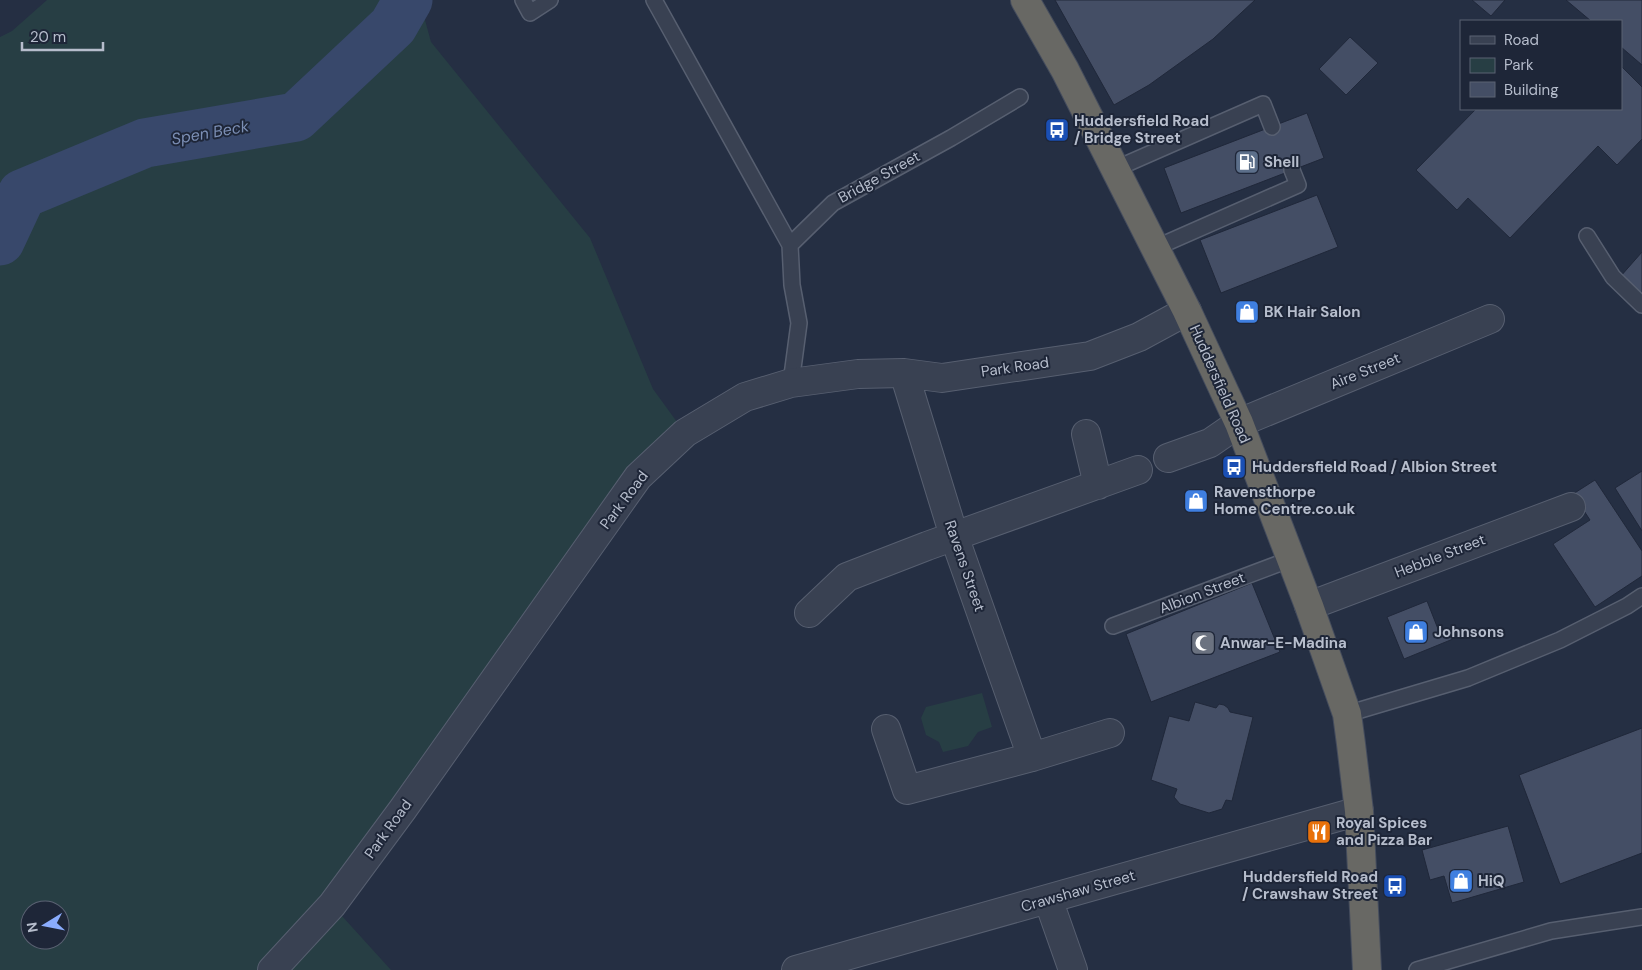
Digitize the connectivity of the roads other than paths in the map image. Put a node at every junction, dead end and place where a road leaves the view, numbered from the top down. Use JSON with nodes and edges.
{"nodes":[{"id":1,"x":523,"y":0,"type":"edge"},
{"id":2,"x":550,"y":0,"type":"edge"},
{"id":3,"x":654,"y":0,"type":"edge"},
{"id":4,"x":1025,"y":0,"type":"edge"},
{"id":5,"x":1020,"y":97,"type":"dead end"},
{"id":6,"x":1272,"y":126,"type":"dead end"},
{"id":7,"x":1116,"y":169,"type":"junction"},
{"id":8,"x":1292,"y":170,"type":"dead end"},
{"id":9,"x":1587,"y":236,"type":"dead end"},
{"id":10,"x":790,"y":245,"type":"junction"},
{"id":11,"x":1155,"y":248,"type":"junction"},
{"id":12,"x":1642,"y":305,"type":"edge"},
{"id":13,"x":1187,"y":311,"type":"junction"},
{"id":14,"x":1490,"y":319,"type":"dead end"},
{"id":15,"x":904,"y":374,"type":"junction"},
{"id":16,"x":790,"y":383,"type":"junction"},
{"id":17,"x":1240,"y":423,"type":"junction"},
{"id":18,"x":1086,"y":434,"type":"dead end"},
{"id":19,"x":1168,"y":458,"type":"dead end"},
{"id":20,"x":1138,"y":470,"type":"dead end"},
{"id":21,"x":1098,"y":485,"type":"junction"},
{"id":22,"x":1570,"y":507,"type":"dead end"},
{"id":23,"x":954,"y":536,"type":"junction"},
{"id":24,"x":1291,"y":559,"type":"junction"},
{"id":25,"x":1642,"y":596,"type":"edge"},
{"id":26,"x":1309,"y":606,"type":"junction"},
{"id":27,"x":809,"y":614,"type":"dead end"},
{"id":28,"x":1113,"y":626,"type":"dead end"},
{"id":29,"x":1346,"y":714,"type":"junction"},
{"id":30,"x":886,"y":729,"type":"dead end"},
{"id":31,"x":1110,"y":733,"type":"dead end"},
{"id":32,"x":1032,"y":757,"type":"junction"},
{"id":33,"x":1359,"y":811,"type":"junction"},
{"id":34,"x":1048,"y":899,"type":"junction"},
{"id":35,"x":1642,"y":917,"type":"edge"},
{"id":36,"x":272,"y":970,"type":"edge"},
{"id":37,"x":796,"y":970,"type":"edge"},
{"id":38,"x":1073,"y":970,"type":"edge"},
{"id":39,"x":1367,"y":970,"type":"edge"},
{"id":40,"x":1417,"y":970,"type":"edge"}],
"edges":[{"from":1,"to":2,"type":"lane"},
{"from":3,"to":10,"type":"lane"},
{"from":4,"to":7,"type":"highway","name":"Huddersfield Road"},
{"from":5,"to":10,"type":"lane","name":"Bridge Street"},
{"from":6,"to":7,"type":"lane"},
{"from":7,"to":11,"type":"highway","name":"Huddersfield Road"},
{"from":8,"to":11,"type":"lane"},
{"from":9,"to":12,"type":"lane"},
{"from":10,"to":16,"type":"lane"},
{"from":11,"to":13,"type":"highway","name":"Huddersfield Road"},
{"from":13,"to":15,"type":"street","name":"Park Road"},
{"from":13,"to":17,"type":"highway","name":"Huddersfield Road"},
{"from":14,"to":17,"type":"street","name":"Aire Street"},
{"from":15,"to":16,"type":"street","name":"Park Road"},
{"from":15,"to":23,"type":"street","name":"Ravens Street"},
{"from":16,"to":36,"type":"street","name":"Park Road"},
{"from":17,"to":19,"type":"street","name":"Aire Street"},
{"from":17,"to":24,"type":"highway","name":"Huddersfield Road"},
{"from":18,"to":21,"type":"street"},
{"from":20,"to":21,"type":"street"},
{"from":21,"to":23,"type":"street"},
{"from":22,"to":26,"type":"street","name":"Hebble Street"},
{"from":23,"to":27,"type":"street"},
{"from":23,"to":32,"type":"street","name":"Ravens Street"},
{"from":24,"to":26,"type":"highway","name":"Huddersfield Road"},
{"from":24,"to":28,"type":"lane","name":"Albion Street"},
{"from":25,"to":29,"type":"lane"},
{"from":26,"to":29,"type":"highway","name":"Huddersfield Road"},
{"from":29,"to":33,"type":"highway","name":"Huddersfield Road"},
{"from":30,"to":32,"type":"street"},
{"from":31,"to":32,"type":"street"},
{"from":33,"to":34,"type":"street","name":"Crawshaw Street"},
{"from":33,"to":39,"type":"highway","name":"Huddersfield Road"},
{"from":34,"to":37,"type":"street","name":"Crawshaw Street"},
{"from":34,"to":38,"type":"street"},
{"from":35,"to":40,"type":"lane"}]}
